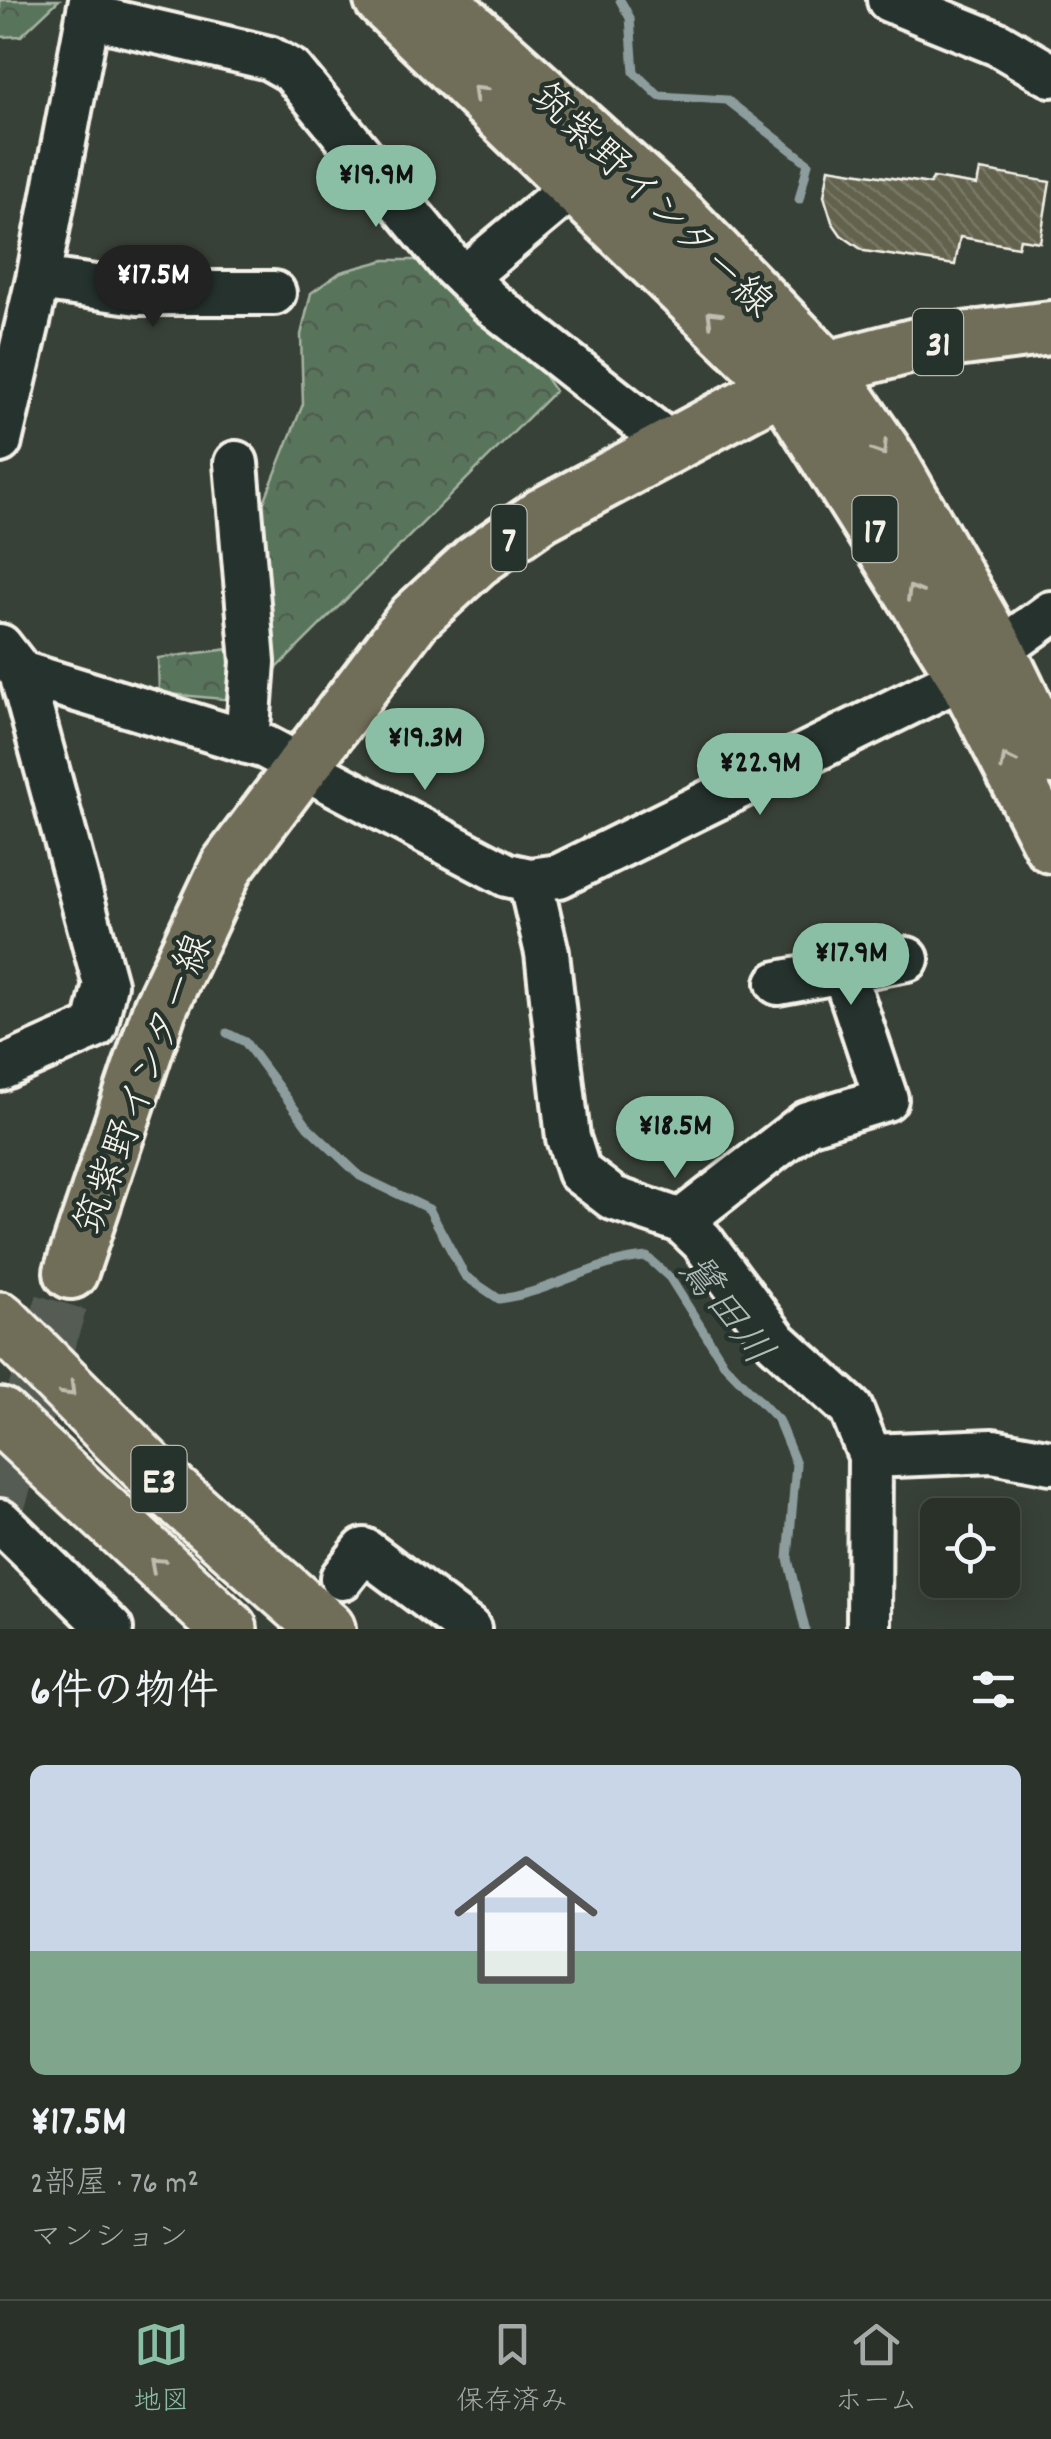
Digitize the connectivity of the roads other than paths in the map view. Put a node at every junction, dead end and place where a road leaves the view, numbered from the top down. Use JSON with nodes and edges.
{"nodes":[{"id":1,"x":381,"y":0,"type":"edge"},
{"id":2,"x":440,"y":0,"type":"edge"},
{"id":3,"x":889,"y":0,"type":"edge"},
{"id":4,"x":90,"y":8,"type":"edge"},
{"id":5,"x":1051,"y":74,"type":"edge"},
{"id":6,"x":576,"y":184,"type":"junction"},
{"id":7,"x":465,"y":277,"type":"junction"},
{"id":8,"x":38,"y":279,"type":"junction"},
{"id":9,"x":274,"y":293,"type":"dead end"},
{"id":10,"x":1051,"y":328,"type":"edge"},
{"id":11,"x":804,"y":377,"type":"junction"},
{"id":12,"x":0,"y":441,"type":"edge"},
{"id":13,"x":669,"y":443,"type":"junction"},
{"id":14,"x":236,"y":463,"type":"dead end"},
{"id":15,"x":1051,"y":613,"type":"edge"},
{"id":16,"x":11,"y":659,"type":"edge"},
{"id":17,"x":982,"y":664,"type":"junction"},
{"id":18,"x":247,"y":742,"type":"junction"},
{"id":19,"x":1051,"y":758,"type":"edge"},
{"id":20,"x":298,"y":766,"type":"junction"},
{"id":21,"x":1051,"y":846,"type":"edge"},
{"id":22,"x":530,"y":880,"type":"junction"},
{"id":23,"x":907,"y":959,"type":"dead end"},
{"id":24,"x":844,"y":973,"type":"junction"},
{"id":25,"x":778,"y":983,"type":"dead end"},
{"id":26,"x":0,"y":1069,"type":"edge"},
{"id":27,"x":681,"y":1221,"type":"junction"},
{"id":28,"x":70,"y":1272,"type":"tunnel mouth"},
{"id":29,"x":0,"y":1320,"type":"edge"},
{"id":30,"x":0,"y":1416,"type":"edge"},
{"id":31,"x":870,"y":1456,"type":"junction"},
{"id":32,"x":1051,"y":1462,"type":"edge"},
{"id":33,"x":0,"y":1521,"type":"edge"},
{"id":34,"x":334,"y":1604,"type":"edge"},
{"id":35,"x":111,"y":1629,"type":"edge"},
{"id":36,"x":229,"y":1629,"type":"edge"},
{"id":37,"x":469,"y":1629,"type":"edge"},
{"id":38,"x":868,"y":1629,"type":"edge"}],
"edges":[{"from":6,"to":1,"type":"main road","name":"筑紫野インター線","one_way":true},
{"from":2,"to":11,"type":"main road","name":"筑紫野インター線"},
{"from":3,"to":5,"type":"street"},
{"from":4,"to":7,"type":"street"},
{"from":4,"to":8,"type":"street"},
{"from":6,"to":7,"type":"street"},
{"from":11,"to":6,"type":"main road","name":"筑紫野インター線","one_way":true},
{"from":7,"to":13,"type":"street"},
{"from":8,"to":9,"type":"street"},
{"from":8,"to":12,"type":"street"},
{"from":10,"to":11,"type":"main road","number":"31"},
{"from":11,"to":13,"type":"main road","name":"筑紫野インター線","number":"7"},
{"from":11,"to":17,"type":"main road","number":"17"},
{"from":13,"to":20,"type":"main road","name":"筑紫野インター線","number":"7"},
{"from":14,"to":18,"type":"street"},
{"from":15,"to":17,"type":"street"},
{"from":16,"to":18,"type":"street"},
{"from":16,"to":26,"type":"street"},
{"from":17,"to":19,"type":"main road","number":"17"},
{"from":21,"to":17,"type":"main road","number":"17","one_way":true},
{"from":17,"to":22,"type":"street"},
{"from":18,"to":20,"type":"street"},
{"from":20,"to":22,"type":"street"},
{"from":20,"to":28,"type":"main road","name":"筑紫野インター線","number":"7"},
{"from":22,"to":27,"type":"street"},
{"from":23,"to":24,"type":"street"},
{"from":24,"to":25,"type":"street"},
{"from":24,"to":27,"type":"street"},
{"from":27,"to":31,"type":"street"},
{"from":29,"to":34,"type":"highway","number":"E3","one_way":true},
{"from":36,"to":30,"type":"highway","number":"E3","one_way":true},
{"from":31,"to":32,"type":"street"},
{"from":31,"to":38,"type":"street"},
{"from":33,"to":35,"type":"street"},
{"from":34,"to":37,"type":"street"}]}
